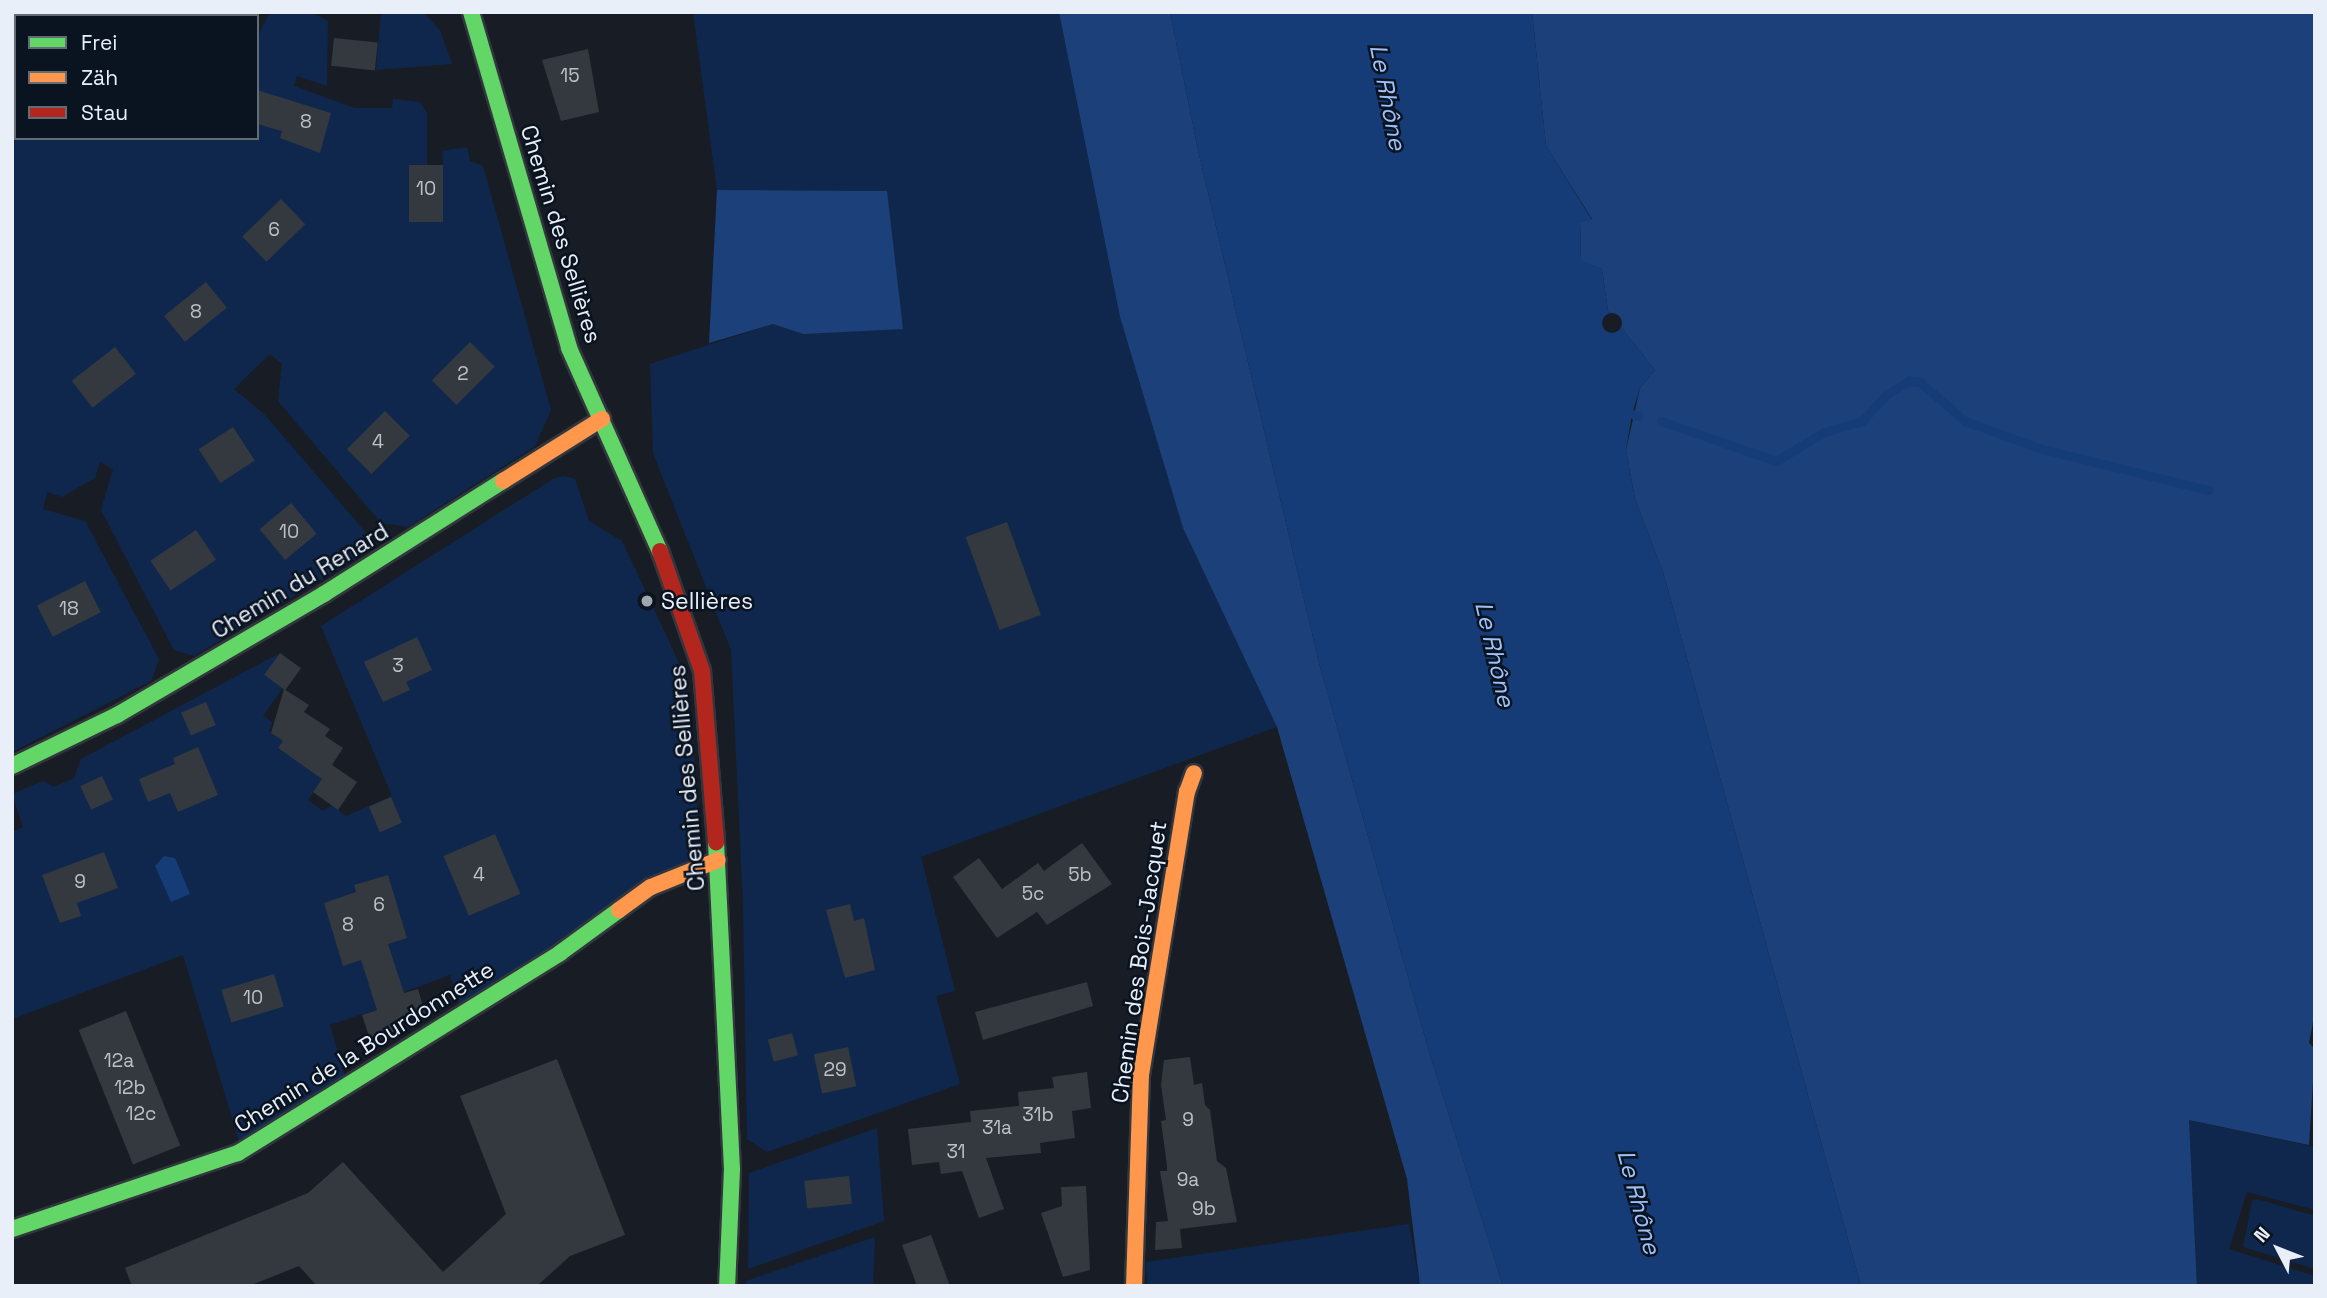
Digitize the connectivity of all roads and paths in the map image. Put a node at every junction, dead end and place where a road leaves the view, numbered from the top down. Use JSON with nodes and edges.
{"nodes":[{"id":1,"x":471,"y":12,"type":"edge"},
{"id":2,"x":602,"y":419,"type":"junction"},
{"id":3,"x":12,"y":766,"type":"edge"},
{"id":4,"x":1194,"y":773,"type":"dead end"},
{"id":5,"x":718,"y":860,"type":"junction"},
{"id":6,"x":12,"y":1228,"type":"edge"},
{"id":7,"x":727,"y":1286,"type":"edge"},
{"id":8,"x":1134,"y":1286,"type":"edge"}],
"edges":[{"from":1,"to":2,"type":"street","name":"Chemin des Sellières"},
{"from":2,"to":3,"type":"street","name":"Chemin du Renard"},
{"from":2,"to":5,"type":"street","name":"Chemin des Sellières"},
{"from":4,"to":8,"type":"street","name":"Chemin des Bois-Jacquet"},
{"from":5,"to":6,"type":"street","name":"Chemin de la Bourdonnette"},
{"from":5,"to":7,"type":"street","name":"Chemin des Sellières"}]}
